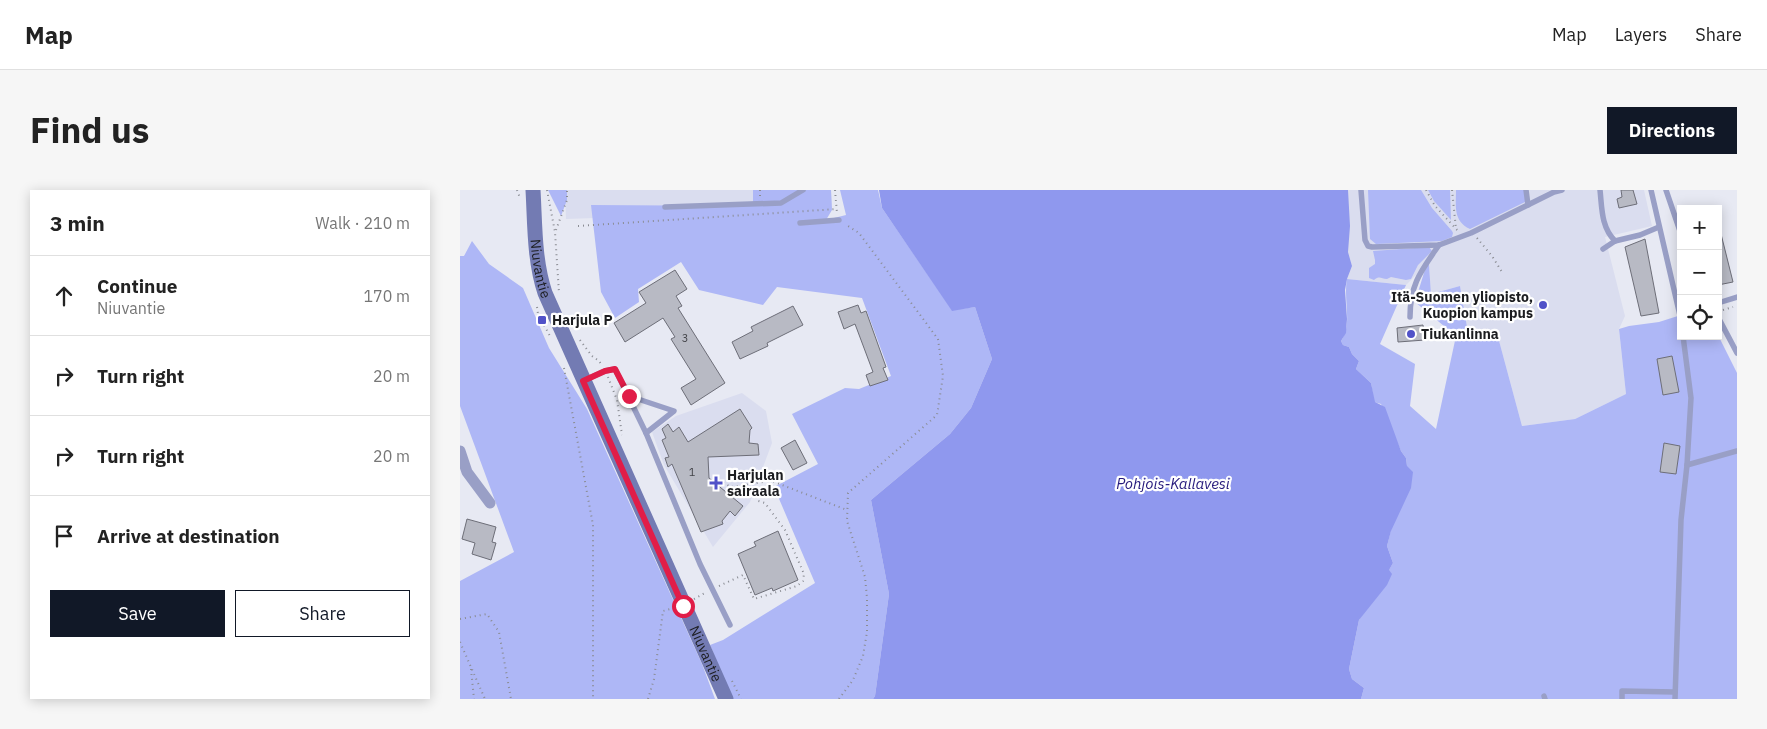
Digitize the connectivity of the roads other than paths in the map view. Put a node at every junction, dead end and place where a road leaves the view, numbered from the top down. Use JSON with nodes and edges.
{"nodes":[{"id":1,"x":533,"y":190,"type":"edge"},
{"id":2,"x":803,"y":190,"type":"edge"},
{"id":3,"x":1361,"y":190,"type":"edge"},
{"id":4,"x":1526,"y":190,"type":"edge"},
{"id":5,"x":1562,"y":190,"type":"edge"},
{"id":6,"x":1600,"y":190,"type":"edge"},
{"id":7,"x":1651,"y":190,"type":"edge"},
{"id":8,"x":1666,"y":190,"type":"edge"},
{"id":9,"x":1528,"y":205,"type":"junction"},
{"id":10,"x":665,"y":207,"type":"dead end"},
{"id":11,"x":838,"y":220,"type":"road end"},
{"id":12,"x":1677,"y":222,"type":"edge"},
{"id":13,"x":800,"y":223,"type":"dead end"},
{"id":14,"x":1659,"y":227,"type":"junction"},
{"id":15,"x":1615,"y":241,"type":"junction"},
{"id":16,"x":1439,"y":245,"type":"junction"},
{"id":17,"x":1603,"y":249,"type":"dead end"},
{"id":18,"x":1737,"y":297,"type":"edge"},
{"id":19,"x":1677,"y":300,"type":"edge"},
{"id":20,"x":1722,"y":303,"type":"edge"},
{"id":21,"x":1410,"y":317,"type":"dead end"},
{"id":22,"x":1722,"y":325,"type":"edge"},
{"id":23,"x":1684,"y":340,"type":"edge"},
{"id":24,"x":1737,"y":353,"type":"edge"},
{"id":25,"x":583,"y":381,"type":"junction"},
{"id":26,"x":629,"y":396,"type":"junction"},
{"id":27,"x":646,"y":433,"type":"junction"},
{"id":28,"x":460,"y":451,"type":"edge"},
{"id":29,"x":1737,"y":451,"type":"edge"},
{"id":30,"x":1687,"y":465,"type":"junction"},
{"id":31,"x":490,"y":504,"type":"dead end"},
{"id":32,"x":730,"y":625,"type":"dead end"},
{"id":33,"x":1675,"y":696,"type":"edge"},
{"id":34,"x":726,"y":699,"type":"edge"},
{"id":35,"x":1622,"y":699,"type":"edge"}],
"edges":[{"from":1,"to":25,"type":"street","name":"Niuvantie"},
{"from":2,"to":10,"type":"lane"},
{"from":3,"to":16,"type":"lane"},
{"from":4,"to":9,"type":"lane"},
{"from":5,"to":9,"type":"lane"},
{"from":6,"to":15,"type":"lane"},
{"from":7,"to":14,"type":"lane"},
{"from":8,"to":12,"type":"lane"},
{"from":9,"to":16,"type":"lane"},
{"from":11,"to":13,"type":"lane"},
{"from":14,"to":15,"type":"lane"},
{"from":14,"to":19,"type":"lane"},
{"from":15,"to":17,"type":"lane"},
{"from":16,"to":21,"type":"lane"},
{"from":18,"to":20,"type":"lane"},
{"from":22,"to":24,"type":"lane"},
{"from":23,"to":30,"type":"lane"},
{"from":25,"to":26,"type":"lane"},
{"from":25,"to":34,"type":"street","name":"Niuvantie"},
{"from":26,"to":27,"type":"lane"},
{"from":26,"to":27,"type":"lane"},
{"from":27,"to":32,"type":"lane"},
{"from":28,"to":31,"type":"street"},
{"from":29,"to":30,"type":"lane"},
{"from":30,"to":33,"type":"lane"},
{"from":33,"to":35,"type":"lane"}]}
